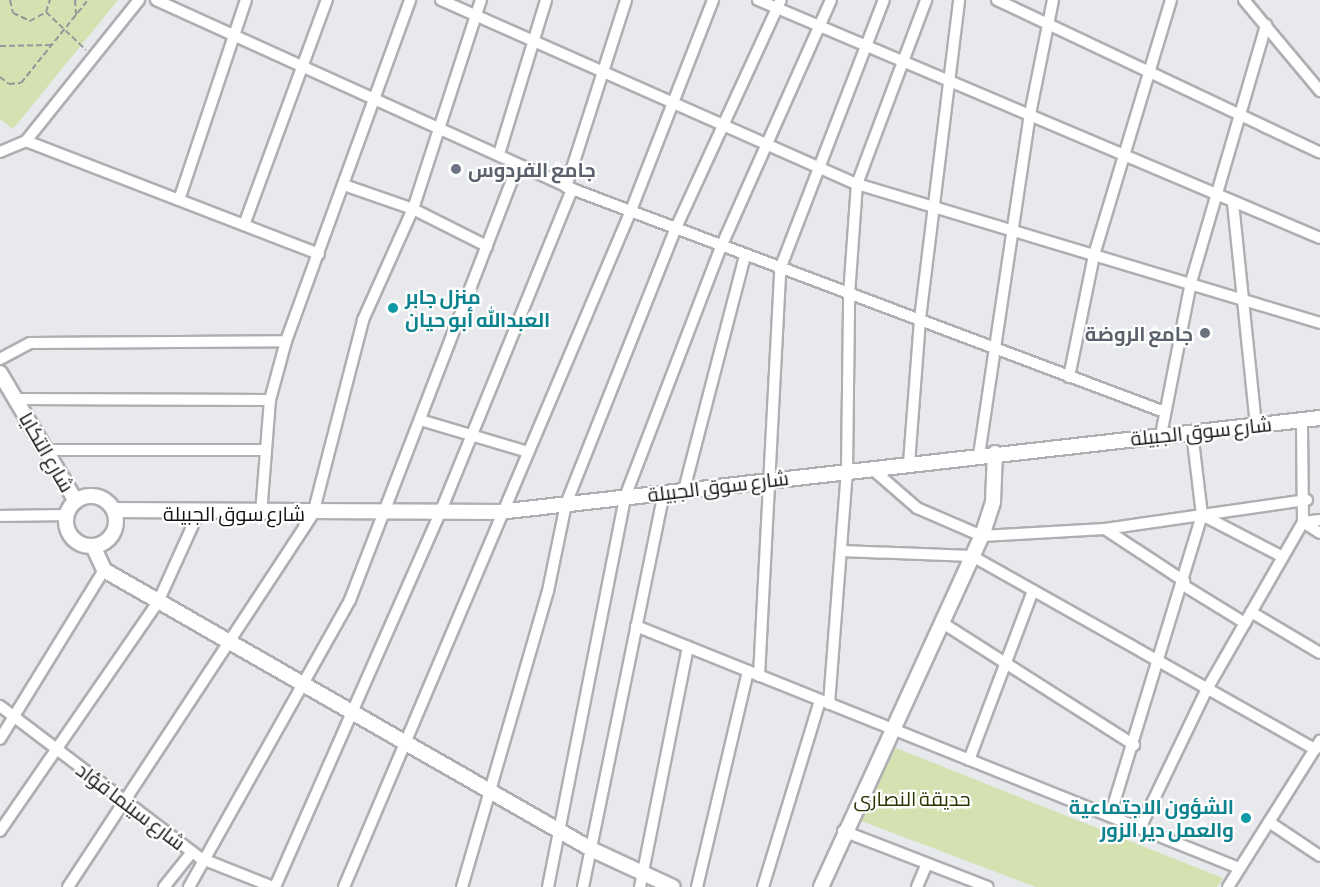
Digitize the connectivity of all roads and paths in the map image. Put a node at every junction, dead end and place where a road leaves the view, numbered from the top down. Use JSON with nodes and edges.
{"nodes":[{"id":1,"x":10,"y":0,"type":"edge"},
{"id":2,"x":50,"y":0,"type":"edge"},
{"id":3,"x":75,"y":0,"type":"edge"},
{"id":4,"x":88,"y":0,"type":"edge"},
{"id":5,"x":139,"y":0,"type":"edge"},
{"id":6,"x":156,"y":0,"type":"edge"},
{"id":7,"x":246,"y":0,"type":"edge"},
{"id":8,"x":327,"y":0,"type":"edge"},
{"id":9,"x":410,"y":0,"type":"edge"},
{"id":10,"x":441,"y":0,"type":"edge"},
{"id":11,"x":482,"y":0,"type":"edge"},
{"id":12,"x":546,"y":0,"type":"edge"},
{"id":13,"x":626,"y":0,"type":"edge"},
{"id":14,"x":713,"y":0,"type":"edge"},
{"id":15,"x":758,"y":0,"type":"edge"},
{"id":16,"x":831,"y":0,"type":"edge"},
{"id":17,"x":884,"y":0,"type":"edge"},
{"id":18,"x":926,"y":0,"type":"edge"},
{"id":19,"x":958,"y":0,"type":"edge"},
{"id":20,"x":997,"y":0,"type":"edge"},
{"id":21,"x":1053,"y":0,"type":"edge"},
{"id":22,"x":1171,"y":0,"type":"edge"},
{"id":23,"x":1244,"y":0,"type":"edge"},
{"id":24,"x":779,"y":4,"type":"edge"},
{"id":25,"x":46,"y":12,"type":"junction"},
{"id":26,"x":76,"y":15,"type":"junction"},
{"id":27,"x":476,"y":15,"type":"junction"},
{"id":28,"x":1048,"y":24,"type":"junction"},
{"id":29,"x":820,"y":25,"type":"junction"},
{"id":30,"x":1266,"y":25,"type":"junction"},
{"id":31,"x":64,"y":31,"type":"junction"},
{"id":32,"x":234,"y":35,"type":"junction"},
{"id":33,"x":534,"y":41,"type":"junction"},
{"id":34,"x":52,"y":45,"type":"junction"},
{"id":35,"x":0,"y":46,"type":"edge"},
{"id":36,"x":866,"y":46,"type":"junction"},
{"id":37,"x":94,"y":57,"type":"junction"},
{"id":38,"x":901,"y":62,"type":"junction"},
{"id":39,"x":303,"y":66,"type":"junction"},
{"id":40,"x":603,"y":72,"type":"junction"},
{"id":41,"x":1149,"y":74,"type":"junction"},
{"id":42,"x":0,"y":76,"type":"edge"},
{"id":43,"x":949,"y":82,"type":"junction"},
{"id":44,"x":1320,"y":91,"type":"edge"},
{"id":45,"x":376,"y":99,"type":"junction"},
{"id":46,"x":674,"y":104,"type":"junction"},
{"id":47,"x":1029,"y":119,"type":"junction"},
{"id":48,"x":1240,"y":119,"type":"junction"},
{"id":49,"x":436,"y":125,"type":"junction"},
{"id":50,"x":724,"y":127,"type":"junction"},
{"id":51,"x":26,"y":141,"type":"junction"},
{"id":52,"x":767,"y":146,"type":"junction"},
{"id":53,"x":0,"y":152,"type":"edge"},
{"id":54,"x":1320,"y":153,"type":"edge"},
{"id":55,"x":499,"y":154,"type":"junction"},
{"id":56,"x":1120,"y":157,"type":"junction"},
{"id":57,"x":518,"y":165,"type":"junction"},
{"id":58,"x":818,"y":167,"type":"junction"},
{"id":59,"x":857,"y":184,"type":"junction"},
{"id":60,"x":344,"y":185,"type":"junction"},
{"id":61,"x":569,"y":188,"type":"junction"},
{"id":62,"x":1217,"y":197,"type":"junction"},
{"id":63,"x":179,"y":200,"type":"junction"},
{"id":64,"x":1233,"y":203,"type":"junction"},
{"id":65,"x":935,"y":207,"type":"junction"},
{"id":66,"x":413,"y":209,"type":"junction"},
{"id":67,"x":630,"y":213,"type":"junction"},
{"id":68,"x":244,"y":225,"type":"junction"},
{"id":69,"x":675,"y":230,"type":"junction"},
{"id":70,"x":1013,"y":231,"type":"junction"},
{"id":71,"x":1320,"y":238,"type":"edge"},
{"id":72,"x":487,"y":246,"type":"junction"},
{"id":73,"x":721,"y":247,"type":"junction"},
{"id":74,"x":319,"y":254,"type":"junction"},
{"id":75,"x":1094,"y":255,"type":"junction"},
{"id":76,"x":745,"y":256,"type":"junction"},
{"id":77,"x":780,"y":269,"type":"junction"},
{"id":78,"x":1191,"y":282,"type":"junction"},
{"id":79,"x":849,"y":295,"type":"junction"},
{"id":80,"x":1242,"y":298,"type":"junction"},
{"id":81,"x":920,"y":319,"type":"junction"},
{"id":82,"x":1320,"y":323,"type":"edge"},
{"id":83,"x":286,"y":341,"type":"junction"},
{"id":84,"x":994,"y":349,"type":"junction"},
{"id":85,"x":0,"y":359,"type":"edge"},
{"id":86,"x":0,"y":373,"type":"edge"},
{"id":87,"x":1069,"y":377,"type":"junction"},
{"id":88,"x":18,"y":399,"type":"junction"},
{"id":89,"x":270,"y":400,"type":"junction"},
{"id":90,"x":1162,"y":411,"type":"junction"},
{"id":91,"x":1320,"y":418,"type":"edge"},
{"id":92,"x":420,"y":420,"type":"junction"},
{"id":93,"x":1302,"y":420,"type":"junction"},
{"id":94,"x":1256,"y":425,"type":"junction"},
{"id":95,"x":1192,"y":432,"type":"junction"},
{"id":96,"x":471,"y":435,"type":"junction"},
{"id":97,"x":1161,"y":435,"type":"junction"},
{"id":98,"x":45,"y":450,"type":"junction"},
{"id":99,"x":263,"y":450,"type":"junction"},
{"id":100,"x":528,"y":452,"type":"junction"},
{"id":101,"x":995,"y":453,"type":"junction"},
{"id":102,"x":979,"y":455,"type":"junction"},
{"id":103,"x":909,"y":464,"type":"junction"},
{"id":104,"x":871,"y":468,"type":"junction"},
{"id":105,"x":847,"y":471,"type":"junction"},
{"id":106,"x":772,"y":480,"type":"junction"},
{"id":107,"x":684,"y":490,"type":"junction"},
{"id":108,"x":664,"y":492,"type":"junction"},
{"id":109,"x":625,"y":497,"type":"junction"},
{"id":110,"x":75,"y":500,"type":"junction"},
{"id":111,"x":1306,"y":500,"type":"junction"},
{"id":112,"x":566,"y":504,"type":"junction"},
{"id":113,"x":115,"y":510,"type":"junction"},
{"id":114,"x":499,"y":512,"type":"junction"},
{"id":115,"x":384,"y":513,"type":"junction"},
{"id":116,"x":440,"y":513,"type":"junction"},
{"id":117,"x":198,"y":514,"type":"junction"},
{"id":118,"x":261,"y":514,"type":"junction"},
{"id":119,"x":313,"y":514,"type":"junction"},
{"id":120,"x":1202,"y":514,"type":"junction"},
{"id":121,"x":65,"y":515,"type":"junction"},
{"id":122,"x":0,"y":516,"type":"edge"},
{"id":123,"x":1320,"y":520,"type":"edge"},
{"id":124,"x":1303,"y":522,"type":"junction"},
{"id":125,"x":1105,"y":529,"type":"junction"},
{"id":126,"x":1320,"y":533,"type":"edge"},
{"id":127,"x":982,"y":536,"type":"junction"},
{"id":128,"x":93,"y":546,"type":"junction"},
{"id":129,"x":841,"y":551,"type":"junction"},
{"id":130,"x":972,"y":556,"type":"junction"},
{"id":131,"x":1283,"y":557,"type":"junction"},
{"id":132,"x":104,"y":570,"type":"junction"},
{"id":133,"x":1183,"y":583,"type":"junction"},
{"id":134,"x":1033,"y":591,"type":"junction"},
{"id":135,"x":158,"y":602,"type":"junction"},
{"id":136,"x":1251,"y":612,"type":"junction"},
{"id":137,"x":940,"y":622,"type":"junction"},
{"id":138,"x":1245,"y":623,"type":"junction"},
{"id":139,"x":636,"y":626,"type":"junction"},
{"id":140,"x":228,"y":643,"type":"junction"},
{"id":141,"x":687,"y":647,"type":"junction"},
{"id":142,"x":1320,"y":653,"type":"edge"},
{"id":143,"x":1161,"y":662,"type":"junction"},
{"id":144,"x":1007,"y":663,"type":"junction"},
{"id":145,"x":754,"y":673,"type":"junction"},
{"id":146,"x":303,"y":686,"type":"junction"},
{"id":147,"x":1207,"y":688,"type":"junction"},
{"id":148,"x":825,"y":702,"type":"junction"},
{"id":149,"x":0,"y":706,"type":"edge"},
{"id":150,"x":352,"y":713,"type":"junction"},
{"id":151,"x":15,"y":717,"type":"junction"},
{"id":152,"x":889,"y":730,"type":"junction"},
{"id":153,"x":0,"y":739,"type":"edge"},
{"id":154,"x":406,"y":744,"type":"junction"},
{"id":155,"x":1134,"y":745,"type":"junction"},
{"id":156,"x":1318,"y":745,"type":"edge"},
{"id":157,"x":56,"y":749,"type":"junction"},
{"id":158,"x":969,"y":760,"type":"junction"},
{"id":159,"x":491,"y":792,"type":"junction"},
{"id":160,"x":125,"y":801,"type":"junction"},
{"id":161,"x":1110,"y":816,"type":"junction"},
{"id":162,"x":1269,"y":822,"type":"junction"},
{"id":163,"x":1140,"y":828,"type":"junction"},
{"id":164,"x":0,"y":831,"type":"edge"},
{"id":165,"x":559,"y":831,"type":"junction"},
{"id":166,"x":843,"y":831,"type":"junction"},
{"id":167,"x":591,"y":849,"type":"junction"},
{"id":168,"x":196,"y":855,"type":"junction"},
{"id":169,"x":1320,"y":856,"type":"edge"},
{"id":170,"x":927,"y":864,"type":"junction"},
{"id":171,"x":1239,"y":868,"type":"junction"},
{"id":172,"x":643,"y":872,"type":"junction"},
{"id":173,"x":68,"y":887,"type":"edge"},
{"id":174,"x":164,"y":887,"type":"edge"},
{"id":175,"x":189,"y":887,"type":"edge"},
{"id":176,"x":274,"y":887,"type":"edge"},
{"id":177,"x":344,"y":887,"type":"edge"},
{"id":178,"x":462,"y":887,"type":"edge"},
{"id":179,"x":548,"y":887,"type":"edge"},
{"id":180,"x":583,"y":887,"type":"edge"},
{"id":181,"x":640,"y":887,"type":"edge"},
{"id":182,"x":673,"y":887,"type":"edge"},
{"id":183,"x":697,"y":887,"type":"edge"},
{"id":184,"x":763,"y":887,"type":"edge"},
{"id":185,"x":821,"y":887,"type":"edge"},
{"id":186,"x":917,"y":887,"type":"edge"},
{"id":187,"x":988,"y":887,"type":"edge"},
{"id":188,"x":1228,"y":887,"type":"edge"}],
"edges":[{"from":1,"to":25,"type":"path"},
{"from":2,"to":25,"type":"path"},
{"from":3,"to":26,"type":"path"},
{"from":4,"to":26,"type":"path"},
{"from":5,"to":37,"type":"street"},
{"from":6,"to":32,"type":"street"},
{"from":7,"to":32,"type":"street"},
{"from":8,"to":39,"type":"street"},
{"from":9,"to":45,"type":"street"},
{"from":10,"to":27,"type":"street"},
{"from":11,"to":27,"type":"street"},
{"from":12,"to":33,"type":"street"},
{"from":13,"to":40,"type":"street"},
{"from":14,"to":46,"type":"street"},
{"from":15,"to":24,"type":"street"},
{"from":16,"to":29,"type":"street"},
{"from":17,"to":36,"type":"street"},
{"from":18,"to":38,"type":"street"},
{"from":19,"to":43,"type":"street"},
{"from":20,"to":28,"type":"street"},
{"from":21,"to":28,"type":"street"},
{"from":22,"to":41,"type":"street"},
{"from":23,"to":30,"type":"street"},
{"from":24,"to":29,"type":"street"},
{"from":24,"to":50,"type":"street"},
{"from":25,"to":31,"type":"path"},
{"from":26,"to":31,"type":"path"},
{"from":27,"to":33,"type":"street"},
{"from":27,"to":49,"type":"street"},
{"from":28,"to":41,"type":"street"},
{"from":28,"to":47,"type":"street"},
{"from":29,"to":36,"type":"street"},
{"from":29,"to":52,"type":"street"},
{"from":30,"to":44,"type":"street"},
{"from":30,"to":48,"type":"street"},
{"from":31,"to":34,"type":"path"},
{"from":31,"to":37,"type":"path"},
{"from":32,"to":39,"type":"street"},
{"from":32,"to":63,"type":"street"},
{"from":33,"to":40,"type":"street"},
{"from":33,"to":55,"type":"street"},
{"from":34,"to":35,"type":"path"},
{"from":34,"to":42,"type":"path"},
{"from":36,"to":38,"type":"street"},
{"from":36,"to":58,"type":"street"},
{"from":37,"to":51,"type":"street"},
{"from":38,"to":43,"type":"street"},
{"from":38,"to":59,"type":"street"},
{"from":39,"to":45,"type":"street"},
{"from":39,"to":68,"type":"street"},
{"from":40,"to":46,"type":"street"},
{"from":40,"to":61,"type":"street"},
{"from":41,"to":48,"type":"street"},
{"from":41,"to":56,"type":"street"},
{"from":43,"to":47,"type":"street"},
{"from":43,"to":65,"type":"street"},
{"from":45,"to":49,"type":"street"},
{"from":45,"to":60,"type":"street"},
{"from":46,"to":50,"type":"street"},
{"from":46,"to":67,"type":"street"},
{"from":47,"to":56,"type":"street"},
{"from":47,"to":70,"type":"street"},
{"from":48,"to":54,"type":"street"},
{"from":48,"to":62,"type":"street"},
{"from":49,"to":55,"type":"street"},
{"from":49,"to":66,"type":"street"},
{"from":50,"to":52,"type":"street"},
{"from":50,"to":69,"type":"street"},
{"from":51,"to":53,"type":"street"},
{"from":51,"to":63,"type":"street"},
{"from":52,"to":58,"type":"street"},
{"from":52,"to":73,"type":"street"},
{"from":55,"to":57,"type":"street"},
{"from":56,"to":62,"type":"street"},
{"from":56,"to":75,"type":"street"},
{"from":57,"to":61,"type":"street"},
{"from":57,"to":72,"type":"street"},
{"from":58,"to":59,"type":"street"},
{"from":58,"to":77,"type":"street"},
{"from":59,"to":65,"type":"street"},
{"from":59,"to":79,"type":"street"},
{"from":60,"to":66,"type":"street"},
{"from":60,"to":74,"type":"street"},
{"from":61,"to":67,"type":"street"},
{"from":61,"to":96,"type":"street"},
{"from":62,"to":64,"type":"street"},
{"from":62,"to":78,"type":"street"},
{"from":63,"to":68,"type":"street"},
{"from":64,"to":71,"type":"street"},
{"from":64,"to":80,"type":"street"},
{"from":65,"to":70,"type":"street"},
{"from":65,"to":81,"type":"street"},
{"from":66,"to":72,"type":"street"},
{"from":66,"to":119,"type":"street"},
{"from":67,"to":69,"type":"street"},
{"from":67,"to":100,"type":"street"},
{"from":68,"to":74,"type":"street"},
{"from":69,"to":73,"type":"street"},
{"from":69,"to":112,"type":"street"},
{"from":70,"to":75,"type":"street"},
{"from":70,"to":84,"type":"street"},
{"from":72,"to":92,"type":"street"},
{"from":73,"to":76,"type":"street"},
{"from":73,"to":109,"type":"street"},
{"from":74,"to":83,"type":"street"},
{"from":75,"to":78,"type":"street"},
{"from":75,"to":87,"type":"street"},
{"from":76,"to":77,"type":"street"},
{"from":76,"to":107,"type":"street"},
{"from":77,"to":79,"type":"street"},
{"from":77,"to":106,"type":"street"},
{"from":78,"to":80,"type":"street"},
{"from":78,"to":90,"type":"street"},
{"from":79,"to":81,"type":"street"},
{"from":79,"to":105,"type":"street"},
{"from":80,"to":82,"type":"street"},
{"from":80,"to":94,"type":"street"},
{"from":81,"to":84,"type":"street"},
{"from":81,"to":103,"type":"street"},
{"from":83,"to":85,"type":"street"},
{"from":83,"to":89,"type":"street"},
{"from":84,"to":87,"type":"street"},
{"from":84,"to":102,"type":"street"},
{"from":86,"to":88,"type":"street","name":"شارع التكايا"},
{"from":87,"to":90,"type":"street"},
{"from":88,"to":89,"type":"street"},
{"from":88,"to":98,"type":"street","name":"شارع التكايا"},
{"from":89,"to":99,"type":"street"},
{"from":90,"to":97,"type":"street"},
{"from":91,"to":93,"type":"street","name":"شارع سوق الجبيلة"},
{"from":92,"to":96,"type":"street"},
{"from":92,"to":115,"type":"street"},
{"from":93,"to":94,"type":"street","name":"شارع سوق الجبيلة"},
{"from":93,"to":111,"type":"street"},
{"from":94,"to":95,"type":"street","name":"شارع سوق الجبيلة"},
{"from":95,"to":97,"type":"street","name":"شارع سوق الجبيلة"},
{"from":95,"to":120,"type":"street"},
{"from":96,"to":100,"type":"street"},
{"from":96,"to":116,"type":"street"},
{"from":97,"to":101,"type":"street","name":"شارع سوق الجبيلة"},
{"from":98,"to":99,"type":"street"},
{"from":98,"to":110,"type":"street","name":"شارع التكايا"},
{"from":99,"to":118,"type":"street"},
{"from":100,"to":114,"type":"street"},
{"from":101,"to":102,"type":"street","name":"شارع سوق الجبيلة"},
{"from":101,"to":127,"type":"street"},
{"from":102,"to":103,"type":"street","name":"شارع سوق الجبيلة"},
{"from":103,"to":104,"type":"street","name":"شارع سوق الجبيلة"},
{"from":104,"to":105,"type":"street","name":"شارع سوق الجبيلة"},
{"from":104,"to":127,"type":"street"},
{"from":105,"to":106,"type":"street","name":"شارع سوق الجبيلة"},
{"from":105,"to":129,"type":"street"},
{"from":106,"to":107,"type":"street","name":"شارع سوق الجبيلة"},
{"from":106,"to":145,"type":"street"},
{"from":107,"to":108,"type":"street","name":"شارع سوق الجبيلة"},
{"from":108,"to":109,"type":"street","name":"شارع سوق الجبيلة"},
{"from":108,"to":139,"type":"street"},
{"from":109,"to":112,"type":"street","name":"شارع سوق الجبيلة"},
{"from":109,"to":165,"type":"street"},
{"from":110,"to":113,"type":"street"},
{"from":110,"to":121,"type":"street"},
{"from":111,"to":120,"type":"street"},
{"from":111,"to":124,"type":"street"},
{"from":112,"to":114,"type":"street","name":"شارع سوق الجبيلة"},
{"from":112,"to":159,"type":"street"},
{"from":113,"to":117,"type":"street","name":"شارع سوق الجبيلة"},
{"from":113,"to":128,"type":"street"},
{"from":114,"to":116,"type":"street","name":"شارع سوق الجبيلة"},
{"from":114,"to":154,"type":"street"},
{"from":115,"to":116,"type":"street","name":"شارع سوق الجبيلة"},
{"from":115,"to":119,"type":"street","name":"شارع سوق الجبيلة"},
{"from":115,"to":146,"type":"street"},
{"from":116,"to":150,"type":"street"},
{"from":117,"to":118,"type":"street","name":"شارع سوق الجبيلة"},
{"from":117,"to":135,"type":"street"},
{"from":118,"to":119,"type":"street","name":"شارع سوق الجبيلة"},
{"from":119,"to":140,"type":"street"},
{"from":120,"to":125,"type":"street"},
{"from":120,"to":131,"type":"street"},
{"from":120,"to":133,"type":"street"},
{"from":121,"to":122,"type":"street"},
{"from":121,"to":128,"type":"street"},
{"from":123,"to":124,"type":"street"},
{"from":124,"to":126,"type":"street"},
{"from":124,"to":131,"type":"street"},
{"from":125,"to":127,"type":"street"},
{"from":125,"to":133,"type":"street"},
{"from":127,"to":130,"type":"street"},
{"from":128,"to":132,"type":"street"},
{"from":129,"to":130,"type":"street"},
{"from":129,"to":148,"type":"street"},
{"from":130,"to":134,"type":"street"},
{"from":130,"to":137,"type":"street"},
{"from":131,"to":136,"type":"street"},
{"from":132,"to":135,"type":"street"},
{"from":132,"to":151,"type":"street"},
{"from":133,"to":138,"type":"street"},
{"from":133,"to":143,"type":"street"},
{"from":134,"to":143,"type":"street"},
{"from":134,"to":144,"type":"street"},
{"from":135,"to":140,"type":"street"},
{"from":135,"to":157,"type":"street"},
{"from":136,"to":138,"type":"street"},
{"from":136,"to":142,"type":"street"},
{"from":137,"to":144,"type":"street"},
{"from":137,"to":152,"type":"street"},
{"from":138,"to":147,"type":"street"},
{"from":139,"to":141,"type":"street"},
{"from":139,"to":167,"type":"street"},
{"from":140,"to":146,"type":"street"},
{"from":140,"to":160,"type":"street"},
{"from":141,"to":145,"type":"street"},
{"from":141,"to":172,"type":"street"},
{"from":143,"to":147,"type":"street"},
{"from":143,"to":155,"type":"street"},
{"from":144,"to":155,"type":"street"},
{"from":144,"to":158,"type":"street"},
{"from":145,"to":148,"type":"street"},
{"from":145,"to":183,"type":"street"},
{"from":146,"to":150,"type":"street"},
{"from":146,"to":168,"type":"street"},
{"from":147,"to":156,"type":"street"},
{"from":147,"to":163,"type":"street"},
{"from":148,"to":152,"type":"street"},
{"from":148,"to":184,"type":"street"},
{"from":149,"to":151,"type":"street","name":"شارع سينما فؤاد"},
{"from":150,"to":154,"type":"street"},
{"from":150,"to":176,"type":"street"},
{"from":151,"to":153,"type":"street"},
{"from":151,"to":157,"type":"street","name":"شارع سينما فؤاد"},
{"from":152,"to":158,"type":"street"},
{"from":152,"to":166,"type":"street"},
{"from":154,"to":159,"type":"street"},
{"from":154,"to":177,"type":"street"},
{"from":155,"to":161,"type":"street"},
{"from":156,"to":162,"type":"street"},
{"from":157,"to":160,"type":"street","name":"شارع سينما فؤاد"},
{"from":157,"to":164,"type":"street"},
{"from":158,"to":161,"type":"street"},
{"from":159,"to":165,"type":"street"},
{"from":159,"to":178,"type":"street"},
{"from":160,"to":168,"type":"street","name":"شارع سينما فؤاد"},
{"from":160,"to":173,"type":"street"},
{"from":161,"to":163,"type":"street"},
{"from":162,"to":169,"type":"street"},
{"from":162,"to":171,"type":"street"},
{"from":163,"to":171,"type":"street"},
{"from":165,"to":167,"type":"street"},
{"from":165,"to":179,"type":"street"},
{"from":166,"to":170,"type":"street"},
{"from":166,"to":185,"type":"street"},
{"from":167,"to":172,"type":"street"},
{"from":167,"to":180,"type":"street"},
{"from":168,"to":174,"type":"street"},
{"from":168,"to":175,"type":"street"},
{"from":168,"to":176,"type":"street","name":"شارع سينما فؤاد"},
{"from":170,"to":186,"type":"street"},
{"from":170,"to":187,"type":"street"},
{"from":171,"to":188,"type":"street"},
{"from":172,"to":181,"type":"street"},
{"from":172,"to":182,"type":"street"}]}
